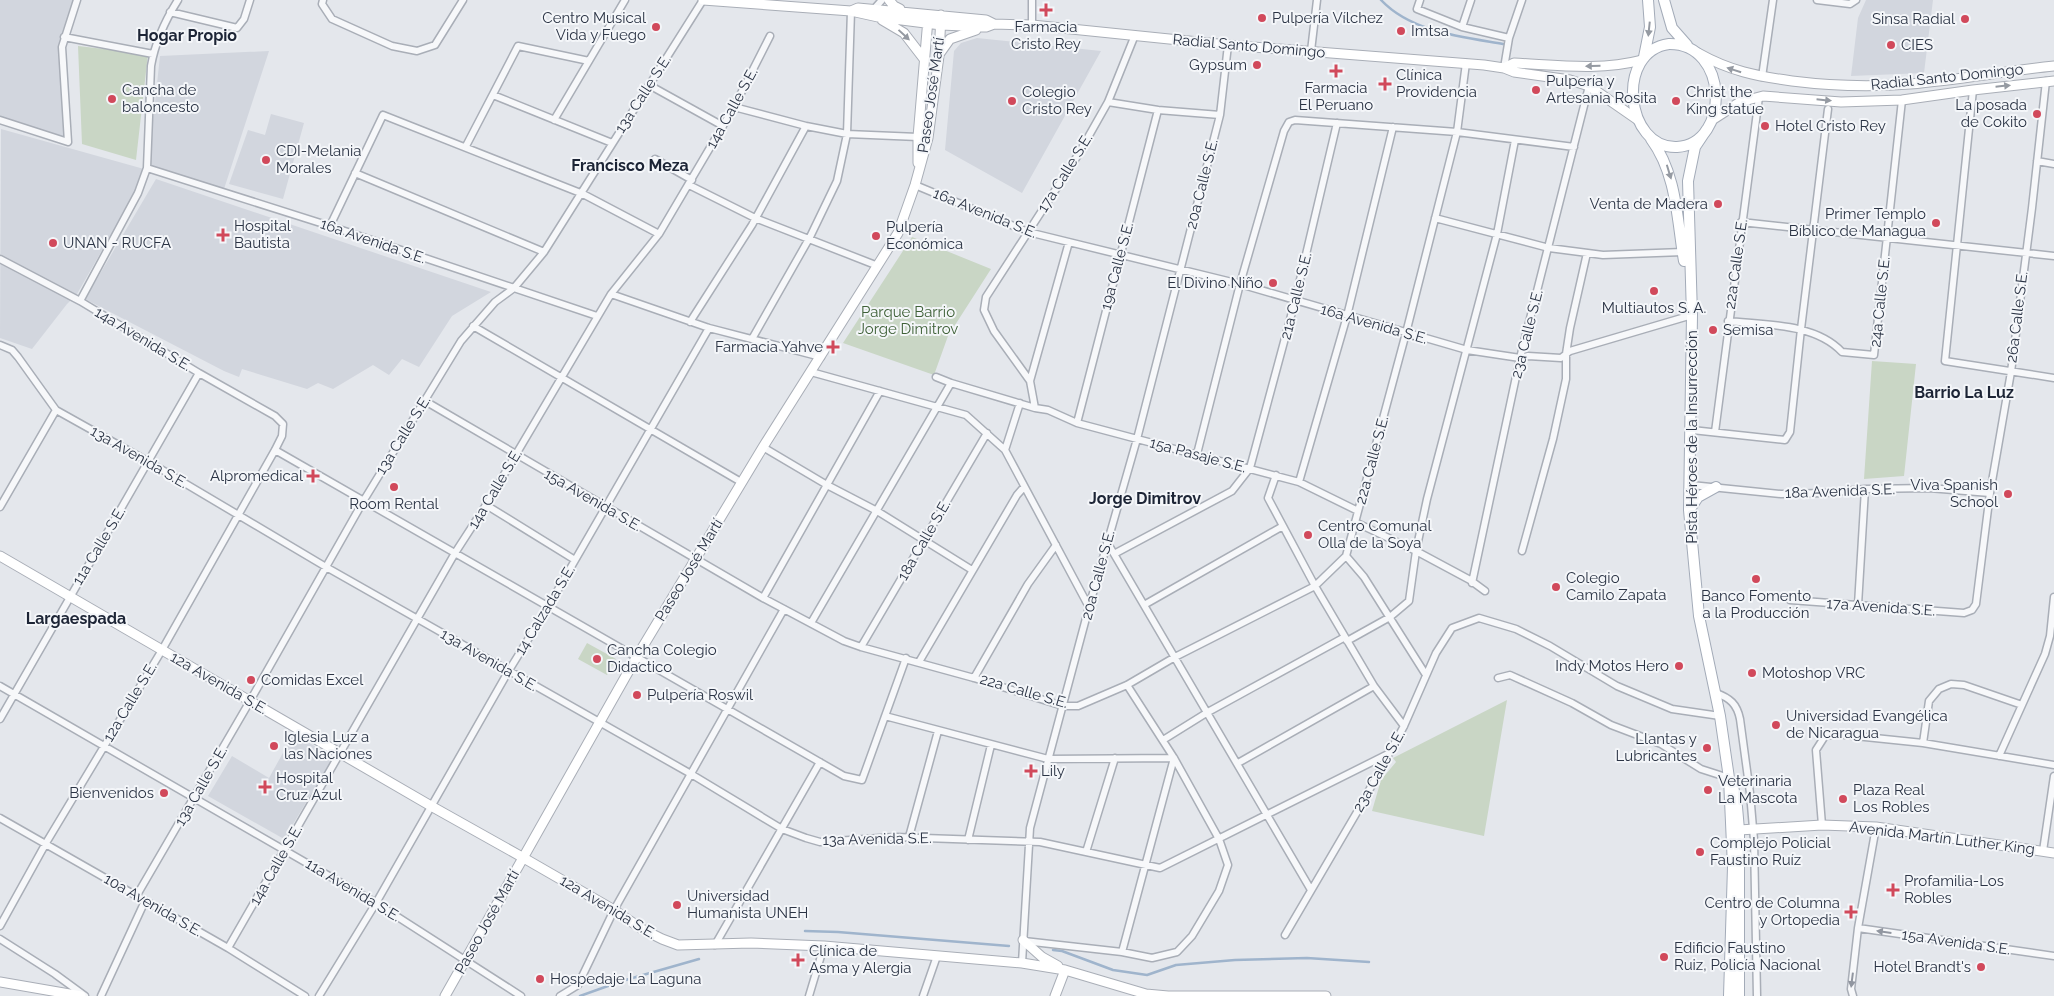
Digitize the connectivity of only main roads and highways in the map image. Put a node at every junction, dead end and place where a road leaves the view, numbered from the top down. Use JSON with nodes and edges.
{"nodes":[{"id":1,"x":703,"y":0,"type":"edge"},
{"id":2,"x":889,"y":0,"type":"edge"},
{"id":3,"x":1648,"y":0,"type":"edge"},
{"id":4,"x":1664,"y":0,"type":"edge"},
{"id":5,"x":905,"y":11,"type":"junction"},
{"id":6,"x":876,"y":13,"type":"junction"},
{"id":7,"x":928,"y":18,"type":"junction"},
{"id":8,"x":941,"y":20,"type":"junction"},
{"id":9,"x":990,"y":26,"type":"junction"},
{"id":10,"x":1692,"y":50,"type":"junction"},
{"id":11,"x":939,"y":56,"type":"junction"},
{"id":12,"x":924,"y":59,"type":"junction"},
{"id":13,"x":1643,"y":59,"type":"junction"},
{"id":14,"x":2054,"y":66,"type":"edge"},
{"id":15,"x":1504,"y":68,"type":"junction"},
{"id":16,"x":2050,"y":81,"type":"edge"},
{"id":17,"x":1638,"y":120,"type":"junction"},
{"id":18,"x":1709,"y":124,"type":"junction"},
{"id":19,"x":1644,"y":131,"type":"junction"},
{"id":20,"x":918,"y":174,"type":"junction"},
{"id":21,"x":1692,"y":303,"type":"junction"},
{"id":22,"x":1716,"y":487,"type":"road end"},
{"id":23,"x":1689,"y":510,"type":"junction"},
{"id":24,"x":0,"y":556,"type":"edge"},
{"id":25,"x":1729,"y":778,"type":"junction"},
{"id":26,"x":1739,"y":830,"type":"junction"},
{"id":27,"x":2054,"y":853,"type":"edge"},
{"id":28,"x":522,"y":857,"type":"junction"},
{"id":29,"x":1732,"y":879,"type":"junction"},
{"id":30,"x":1023,"y":942,"type":"road end"},
{"id":31,"x":1065,"y":970,"type":"junction"},
{"id":32,"x":1730,"y":978,"type":"junction"},
{"id":33,"x":0,"y":982,"type":"edge"},
{"id":34,"x":1145,"y":995,"type":"edge"},
{"id":35,"x":81,"y":996,"type":"edge"},
{"id":36,"x":446,"y":996,"type":"edge"},
{"id":37,"x":1056,"y":996,"type":"edge"},
{"id":38,"x":1326,"y":996,"type":"edge"},
{"id":39,"x":1723,"y":996,"type":"edge"},
{"id":40,"x":1729,"y":996,"type":"edge"},
{"id":41,"x":1739,"y":996,"type":"edge"}],
"edges":[{"from":1,"to":6,"type":"main road","name":"Radial Santo Domingo"},
{"from":2,"to":5,"type":"main road"},
{"from":3,"to":13,"type":"main road","one_way":true},
{"from":4,"to":10,"type":"main road"},
{"from":5,"to":6,"type":"main road","name":"Radial Santo Domingo"},
{"from":5,"to":7,"type":"main road","name":"Radial Santo Domingo"},
{"from":6,"to":7,"type":"main road","name":"Radial Santo Domingo"},
{"from":6,"to":12,"type":"main road","one_way":true},
{"from":7,"to":8,"type":"main road","name":"Radial Santo Domingo"},
{"from":7,"to":12,"type":"main road","name":"Paseo José Martí"},
{"from":8,"to":9,"type":"main road","name":"Radial Santo Domingo"},
{"from":8,"to":11,"type":"main road","name":"Paseo José Martí"},
{"from":9,"to":11,"type":"main road"},
{"from":9,"to":15,"type":"main road","name":"Radial Santo Domingo"},
{"from":10,"to":13,"type":"main road"},
{"from":14,"to":10,"type":"main road","name":"Radial Santo Domingo","one_way":true},
{"from":10,"to":18,"type":"main road"},
{"from":11,"to":20,"type":"main road","name":"Paseo José Martí"},
{"from":12,"to":20,"type":"main road","name":"Paseo José Martí"},
{"from":13,"to":15,"type":"main road","name":"Radial Santo Domingo","one_way":true},
{"from":13,"to":17,"type":"main road"},
{"from":15,"to":17,"type":"main road","name":"Radial Santo Domingo"},
{"from":18,"to":16,"type":"main road","name":"Radial Santo Domingo","one_way":true},
{"from":17,"to":19,"type":"main road"},
{"from":18,"to":19,"type":"main road"},
{"from":18,"to":21,"type":"main road","name":"Pista Héroes de la Insurrección"},
{"from":19,"to":21,"type":"main road","name":"Pista Héroes de la Insurrección","one_way":true},
{"from":20,"to":28,"type":"main road","name":"Paseo José Martí"},
{"from":21,"to":23,"type":"main road","name":"Pista Héroes de la Insurrección"},
{"from":22,"to":23,"type":"main road"},
{"from":23,"to":25,"type":"main road","name":"Pista Héroes de la Insurrección"},
{"from":24,"to":28,"type":"main road","name":"12a Avenida S.E."},
{"from":25,"to":26,"type":"main road"},
{"from":25,"to":29,"type":"main road","name":"Pista Héroes de la Insurrección"},
{"from":26,"to":27,"type":"main road","name":"Avenida Martín Luther King"},
{"from":26,"to":29,"type":"main road"},
{"from":26,"to":41,"type":"main road"},
{"from":28,"to":31,"type":"main road","name":"12a Avenida S.E."},
{"from":28,"to":36,"type":"main road","name":"Paseo José Martí"},
{"from":29,"to":32,"type":"main road","name":"Pista Héroes de la Insurrección"},
{"from":30,"to":31,"type":"main road"},
{"from":31,"to":34,"type":"main road","name":"12a Avenida S.E."},
{"from":31,"to":37,"type":"main road"},
{"from":32,"to":39,"type":"main road"},
{"from":32,"to":40,"type":"main road","name":"Pista Héroes de la Insurrección"},
{"from":33,"to":35,"type":"main road"},
{"from":34,"to":38,"type":"main road","name":"12a Avenida S.E."}]}
